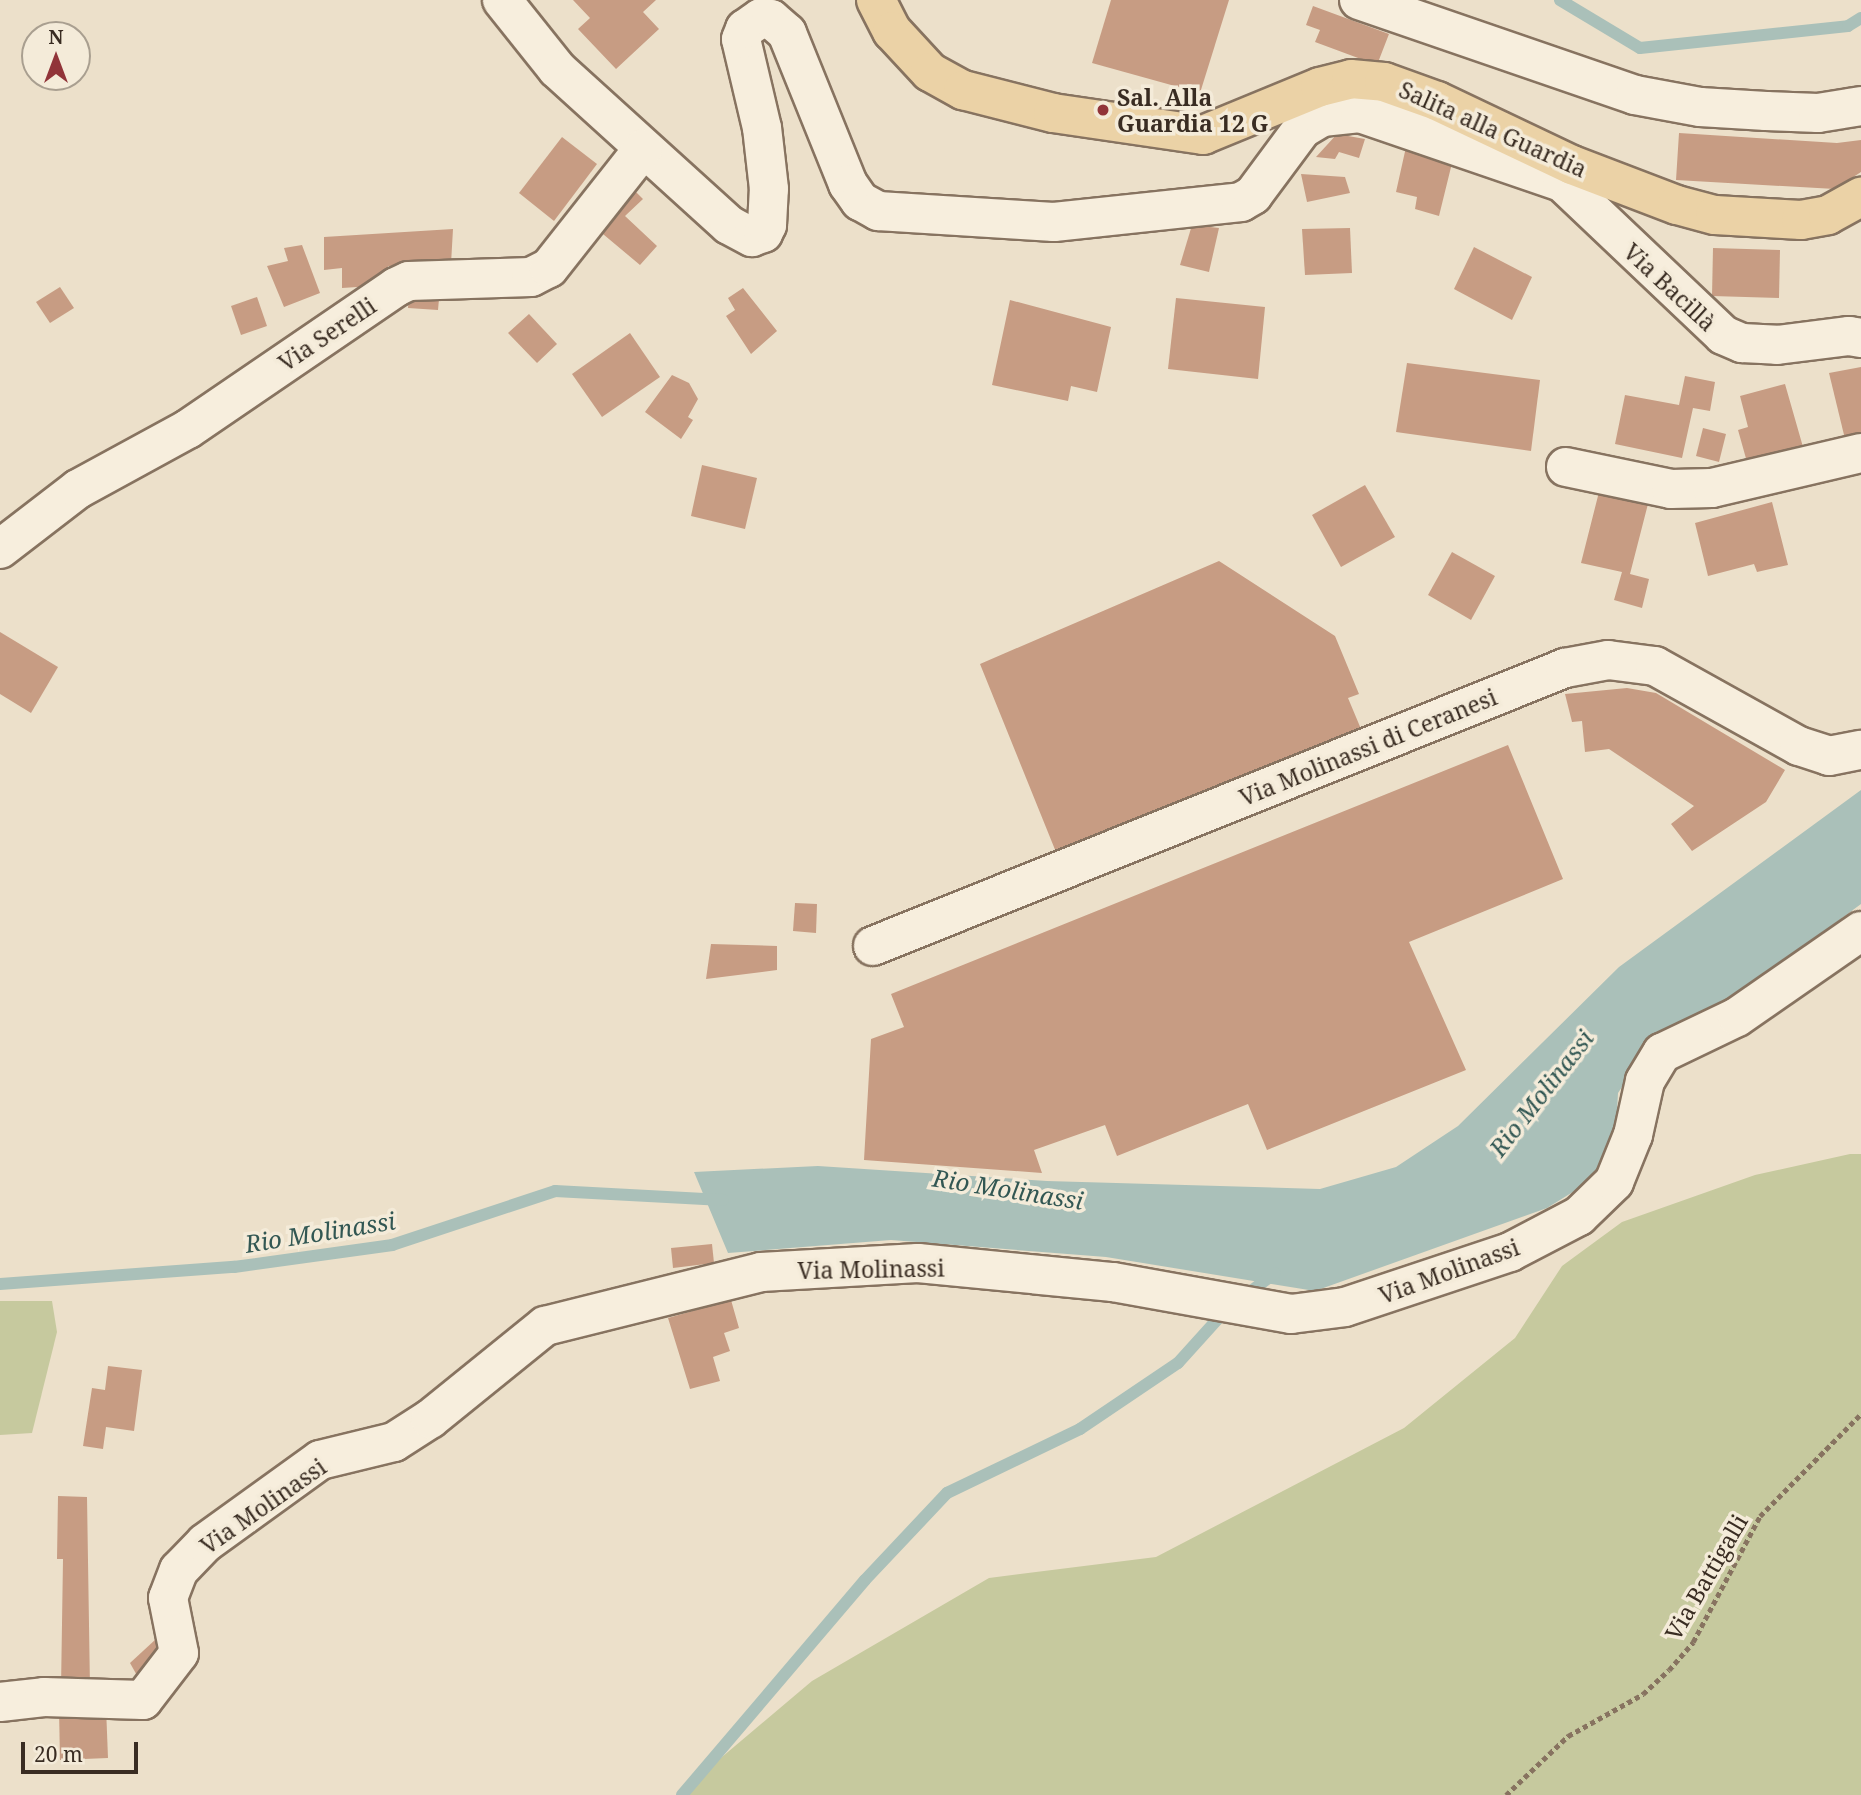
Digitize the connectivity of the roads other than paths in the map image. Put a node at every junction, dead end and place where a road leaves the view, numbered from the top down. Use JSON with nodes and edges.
{"nodes":[{"id":1,"x":502,"y":0,"type":"edge"},
{"id":2,"x":876,"y":0,"type":"edge"},
{"id":3,"x":1359,"y":0,"type":"edge"},
{"id":4,"x":1861,"y":106,"type":"edge"},
{"id":5,"x":643,"y":149,"type":"junction"},
{"id":6,"x":1567,"y":173,"type":"junction"},
{"id":7,"x":1861,"y":197,"type":"edge"},
{"id":8,"x":1861,"y":338,"type":"edge"},
{"id":9,"x":1861,"y":453,"type":"edge"},
{"id":10,"x":1566,"y":467,"type":"dead end"},
{"id":11,"x":0,"y":549,"type":"edge"},
{"id":12,"x":1861,"y":750,"type":"edge"},
{"id":13,"x":1861,"y":931,"type":"edge"},
{"id":14,"x":873,"y":946,"type":"dead end"},
{"id":15,"x":0,"y":1702,"type":"edge"}],
"edges":[{"from":1,"to":5,"type":"street"},
{"from":2,"to":6,"type":"main road","name":"Salita alla Guardia"},
{"from":3,"to":4,"type":"street"},
{"from":5,"to":6,"type":"street"},
{"from":5,"to":11,"type":"street","name":"Via Serelli"},
{"from":6,"to":7,"type":"main road","name":"Salita alla Guardia"},
{"from":6,"to":8,"type":"street","name":"Via Bacillà"},
{"from":9,"to":10,"type":"street"},
{"from":12,"to":14,"type":"street","name":"Via Molinassi di Ceranesi"},
{"from":13,"to":15,"type":"street","name":"Via Molinassi"}]}
